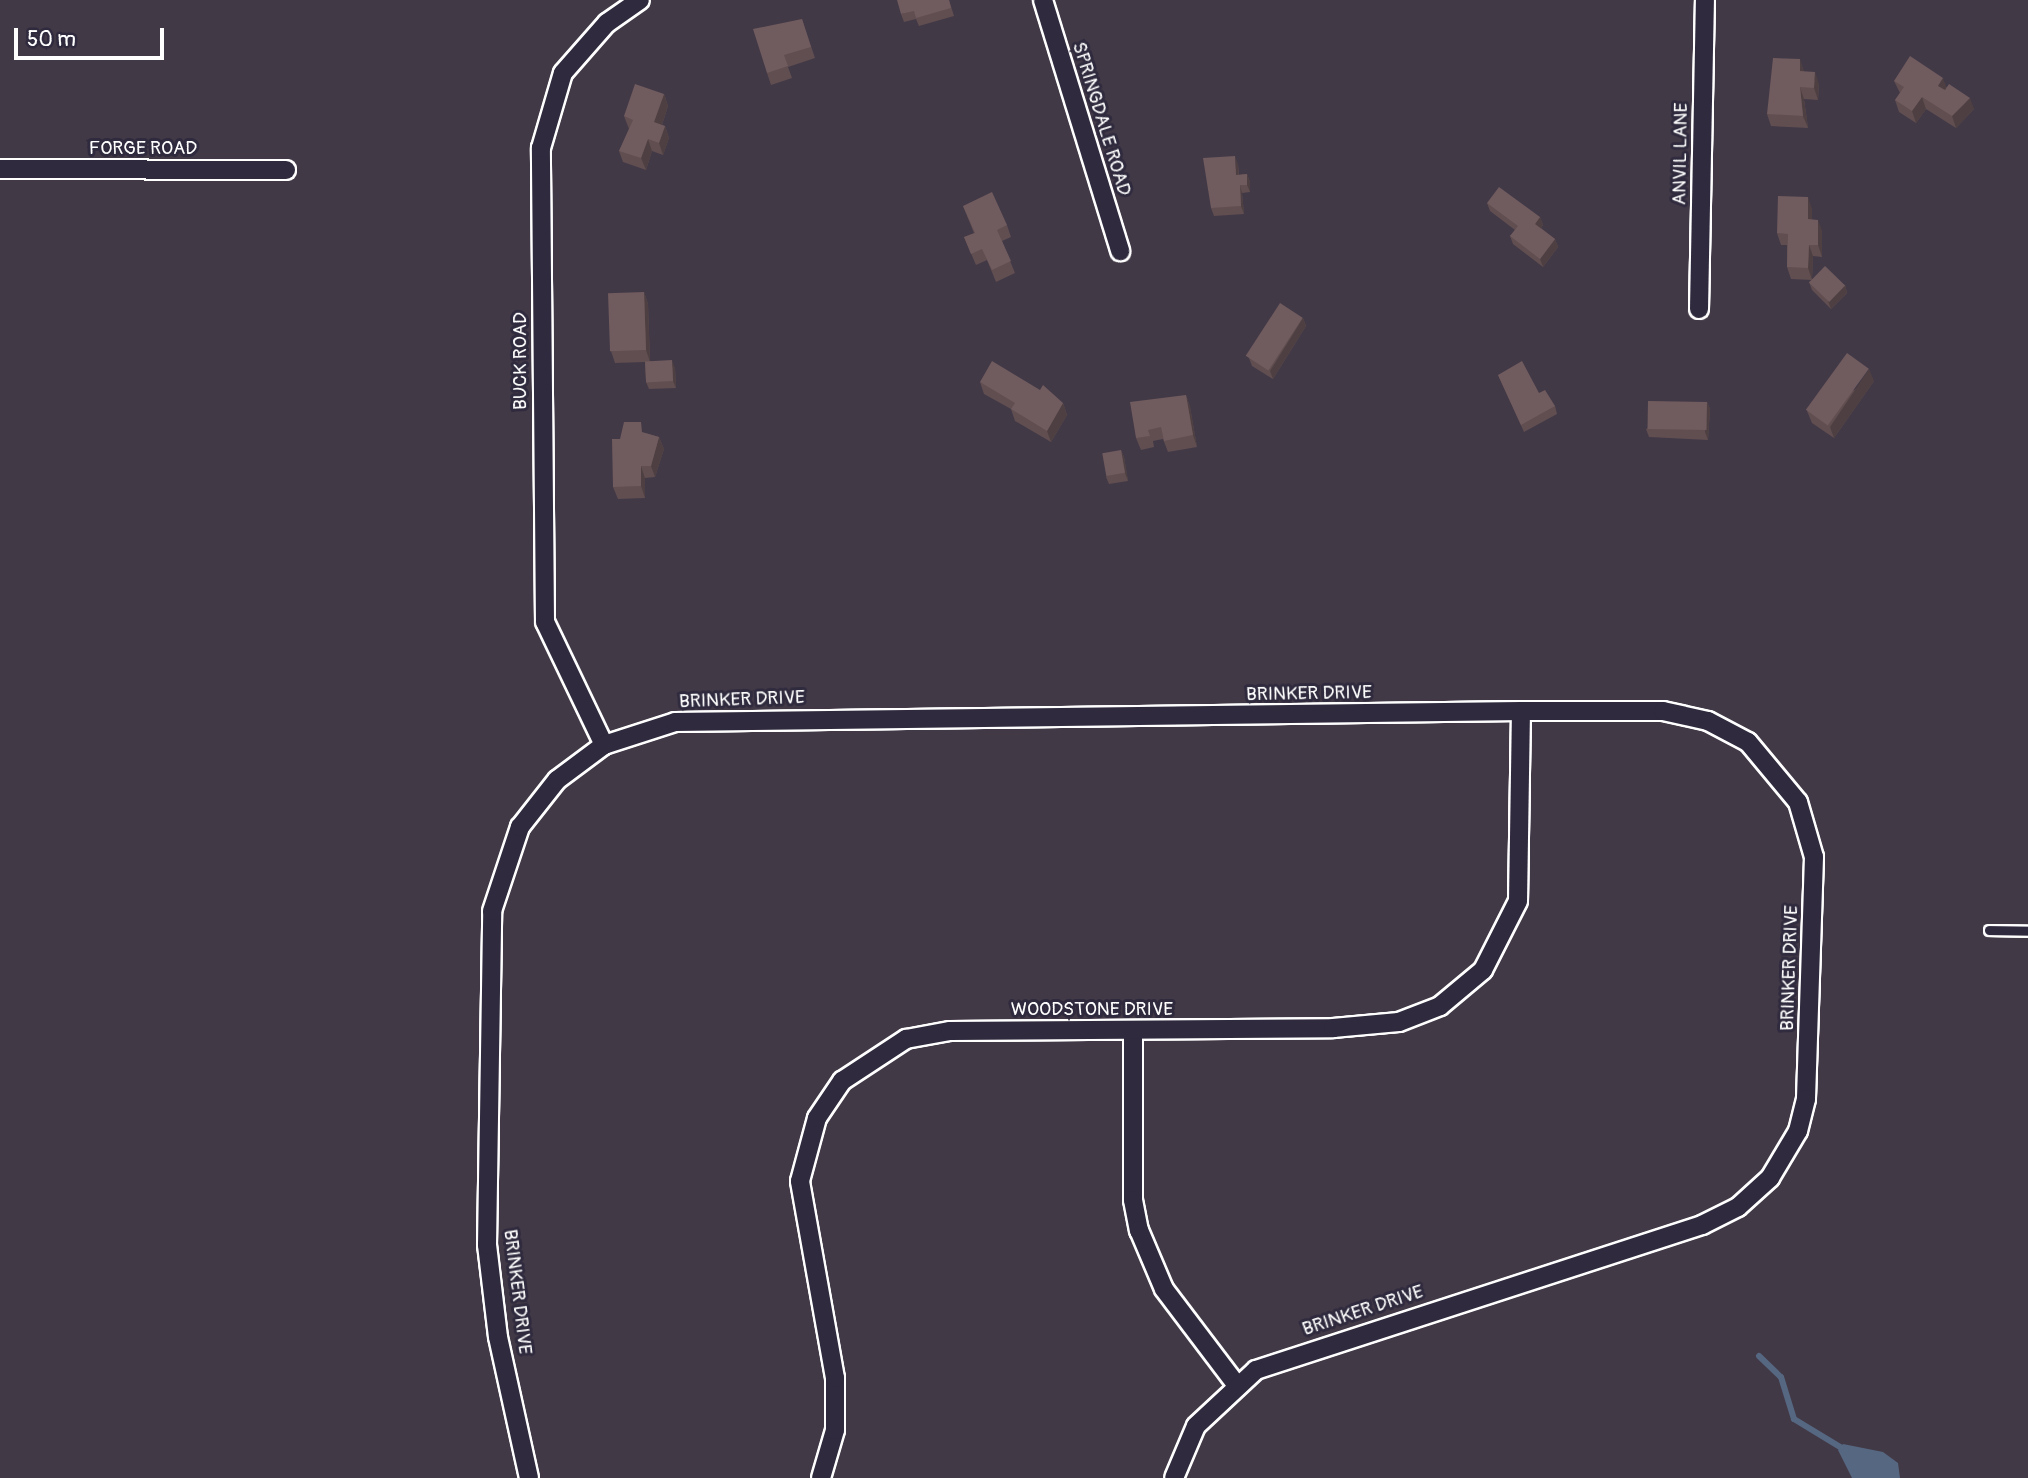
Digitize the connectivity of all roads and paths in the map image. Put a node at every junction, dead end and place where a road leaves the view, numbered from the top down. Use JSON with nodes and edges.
{"nodes":[{"id":1,"x":640,"y":0,"type":"edge"},
{"id":2,"x":1043,"y":0,"type":"edge"},
{"id":3,"x":1704,"y":0,"type":"edge"},
{"id":4,"x":0,"y":169,"type":"edge"},
{"id":5,"x":286,"y":170,"type":"dead end"},
{"id":6,"x":1120,"y":251,"type":"dead end"},
{"id":7,"x":1699,"y":309,"type":"dead end"},
{"id":8,"x":1521,"y":711,"type":"junction"},
{"id":9,"x":604,"y":745,"type":"junction"},
{"id":10,"x":1989,"y":930,"type":"dead end"},
{"id":11,"x":2028,"y":931,"type":"edge"},
{"id":12,"x":1133,"y":1031,"type":"junction"},
{"id":13,"x":1235,"y":1383,"type":"junction"},
{"id":14,"x":529,"y":1478,"type":"edge"},
{"id":15,"x":821,"y":1478,"type":"edge"},
{"id":16,"x":1174,"y":1478,"type":"edge"}],
"edges":[{"from":1,"to":9,"type":"street","name":"BUCK ROAD"},
{"from":2,"to":6,"type":"street","name":"SPRINGDALE ROAD"},
{"from":3,"to":7,"type":"street","name":"ANVIL LANE"},
{"from":4,"to":5,"type":"street","name":"FORGE ROAD"},
{"from":8,"to":9,"type":"street","name":"BRINKER DRIVE"},
{"from":8,"to":12,"type":"street","name":"WOODSTONE DRIVE"},
{"from":8,"to":13,"type":"street","name":"BRINKER DRIVE"},
{"from":9,"to":14,"type":"street","name":"BRINKER DRIVE"},
{"from":10,"to":11,"type":"lane"},
{"from":12,"to":13,"type":"street"},
{"from":12,"to":15,"type":"street","name":"WOODSTONE DRIVE"},
{"from":13,"to":16,"type":"street","name":"BRINKER DRIVE"}]}
